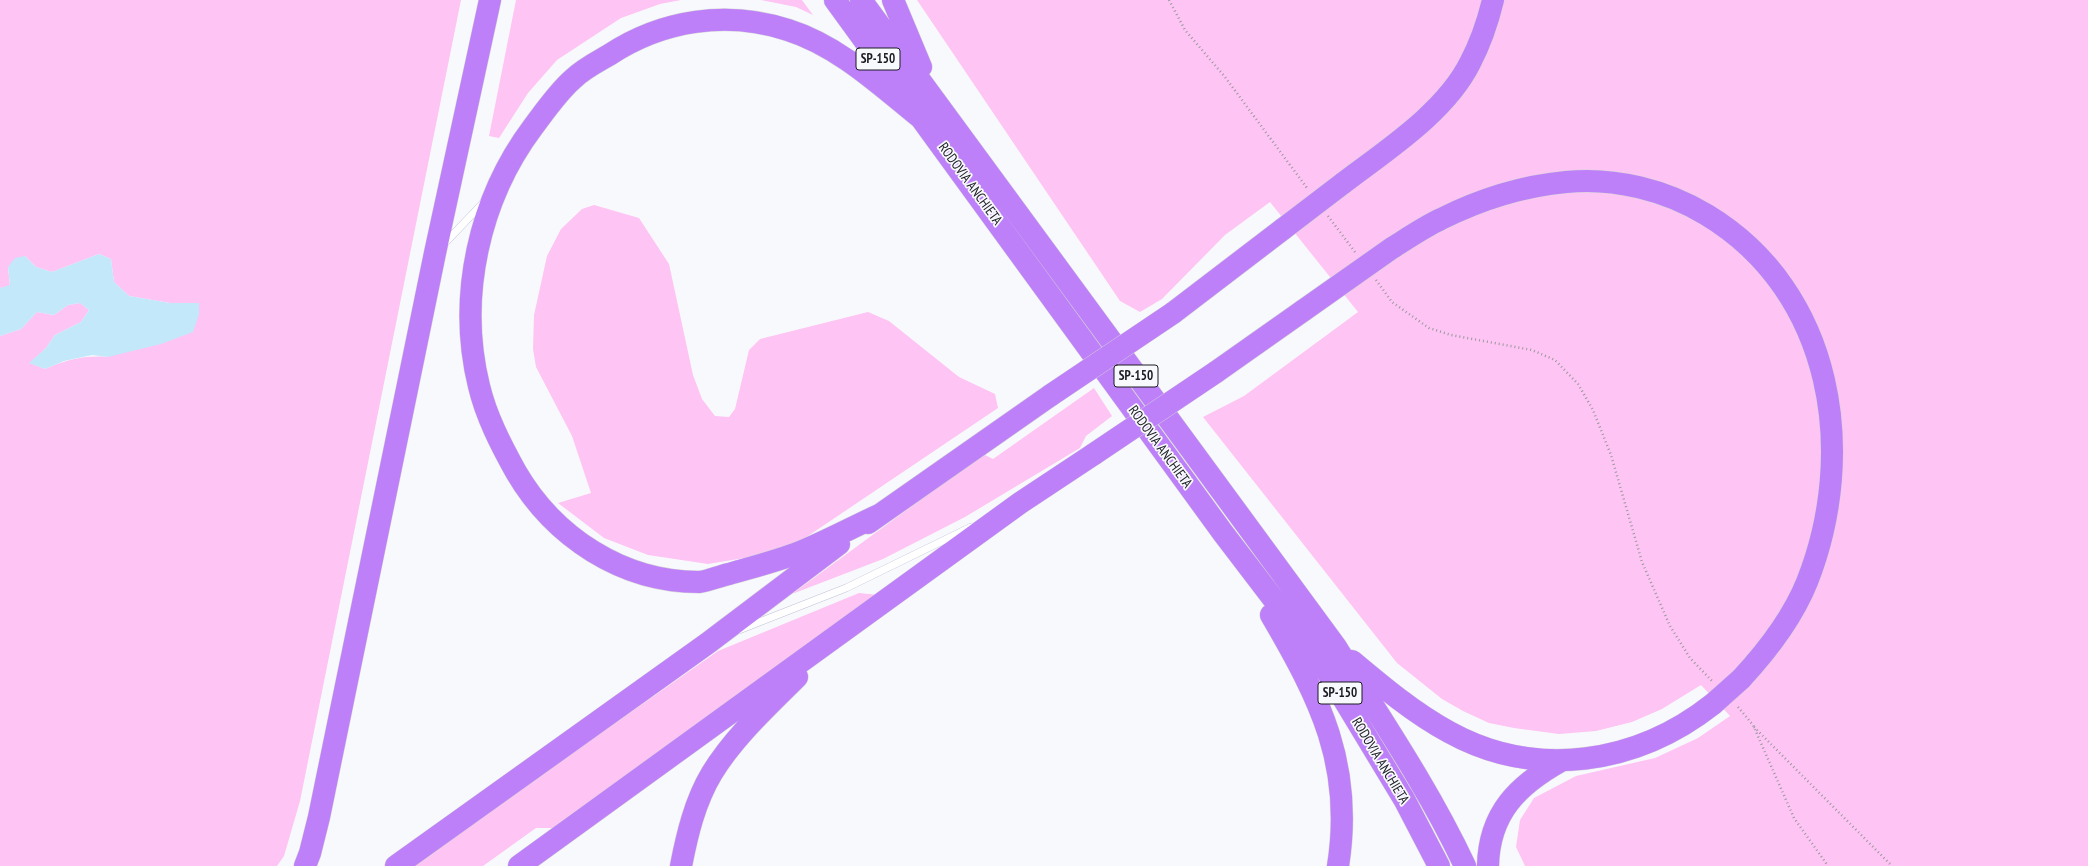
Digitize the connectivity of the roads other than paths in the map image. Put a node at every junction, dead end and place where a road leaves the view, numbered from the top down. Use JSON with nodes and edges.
{"nodes":[{"id":1,"x":490,"y":0,"type":"edge"},
{"id":2,"x":835,"y":0,"type":"edge"},
{"id":3,"x":861,"y":0,"type":"edge"},
{"id":4,"x":893,"y":0,"type":"edge"},
{"id":5,"x":1493,"y":0,"type":"edge"},
{"id":6,"x":938,"y":104,"type":"junction"},
{"id":7,"x":922,"y":119,"type":"junction"},
{"id":8,"x":495,"y":190,"type":"junction"},
{"id":9,"x":435,"y":253,"type":"junction"},
{"id":10,"x":1020,"y":503,"type":"junction"},
{"id":11,"x":879,"y":515,"type":"junction"},
{"id":12,"x":1223,"y":533,"type":"junction"},
{"id":13,"x":848,"y":627,"type":"junction"},
{"id":14,"x":708,"y":643,"type":"junction"},
{"id":15,"x":1336,"y":647,"type":"junction"},
{"id":16,"x":1561,"y":761,"type":"junction"},
{"id":17,"x":305,"y":866,"type":"edge"},
{"id":18,"x":396,"y":866,"type":"edge"},
{"id":19,"x":519,"y":866,"type":"edge"},
{"id":20,"x":681,"y":866,"type":"edge"},
{"id":21,"x":1338,"y":866,"type":"edge"},
{"id":22,"x":1439,"y":866,"type":"edge"},
{"id":23,"x":1465,"y":866,"type":"edge"},
{"id":24,"x":1488,"y":866,"type":"edge"}],
"edges":[{"from":1,"to":9,"type":"highway"},
{"from":2,"to":7,"type":"highway","name":"RODOVIA ANCHIETA","number":"SP-150"},
{"from":3,"to":6,"type":"highway","name":"RODOVIA ANCHIETA","number":"SP-150"},
{"from":4,"to":6,"type":"highway"},
{"from":5,"to":11,"type":"highway","bridge":true},
{"from":6,"to":15,"type":"highway","name":"RODOVIA ANCHIETA","number":"SP-150"},
{"from":7,"to":8,"type":"highway"},
{"from":7,"to":12,"type":"highway","name":"RODOVIA ANCHIETA","number":"SP-150"},
{"from":8,"to":9,"type":"lane"},
{"from":8,"to":11,"type":"highway"},
{"from":9,"to":17,"type":"highway"},
{"from":10,"to":13,"type":"highway"},
{"from":10,"to":14,"type":"lane"},
{"from":10,"to":16,"type":"highway","bridge":true},
{"from":11,"to":14,"type":"highway"},
{"from":12,"to":21,"type":"highway"},
{"from":12,"to":22,"type":"highway","name":"RODOVIA ANCHIETA","number":"SP-150"},
{"from":13,"to":19,"type":"highway"},
{"from":13,"to":20,"type":"highway"},
{"from":14,"to":18,"type":"highway"},
{"from":15,"to":16,"type":"highway"},
{"from":15,"to":23,"type":"highway","name":"RODOVIA ANCHIETA","number":"SP-150"},
{"from":16,"to":24,"type":"highway"}]}
